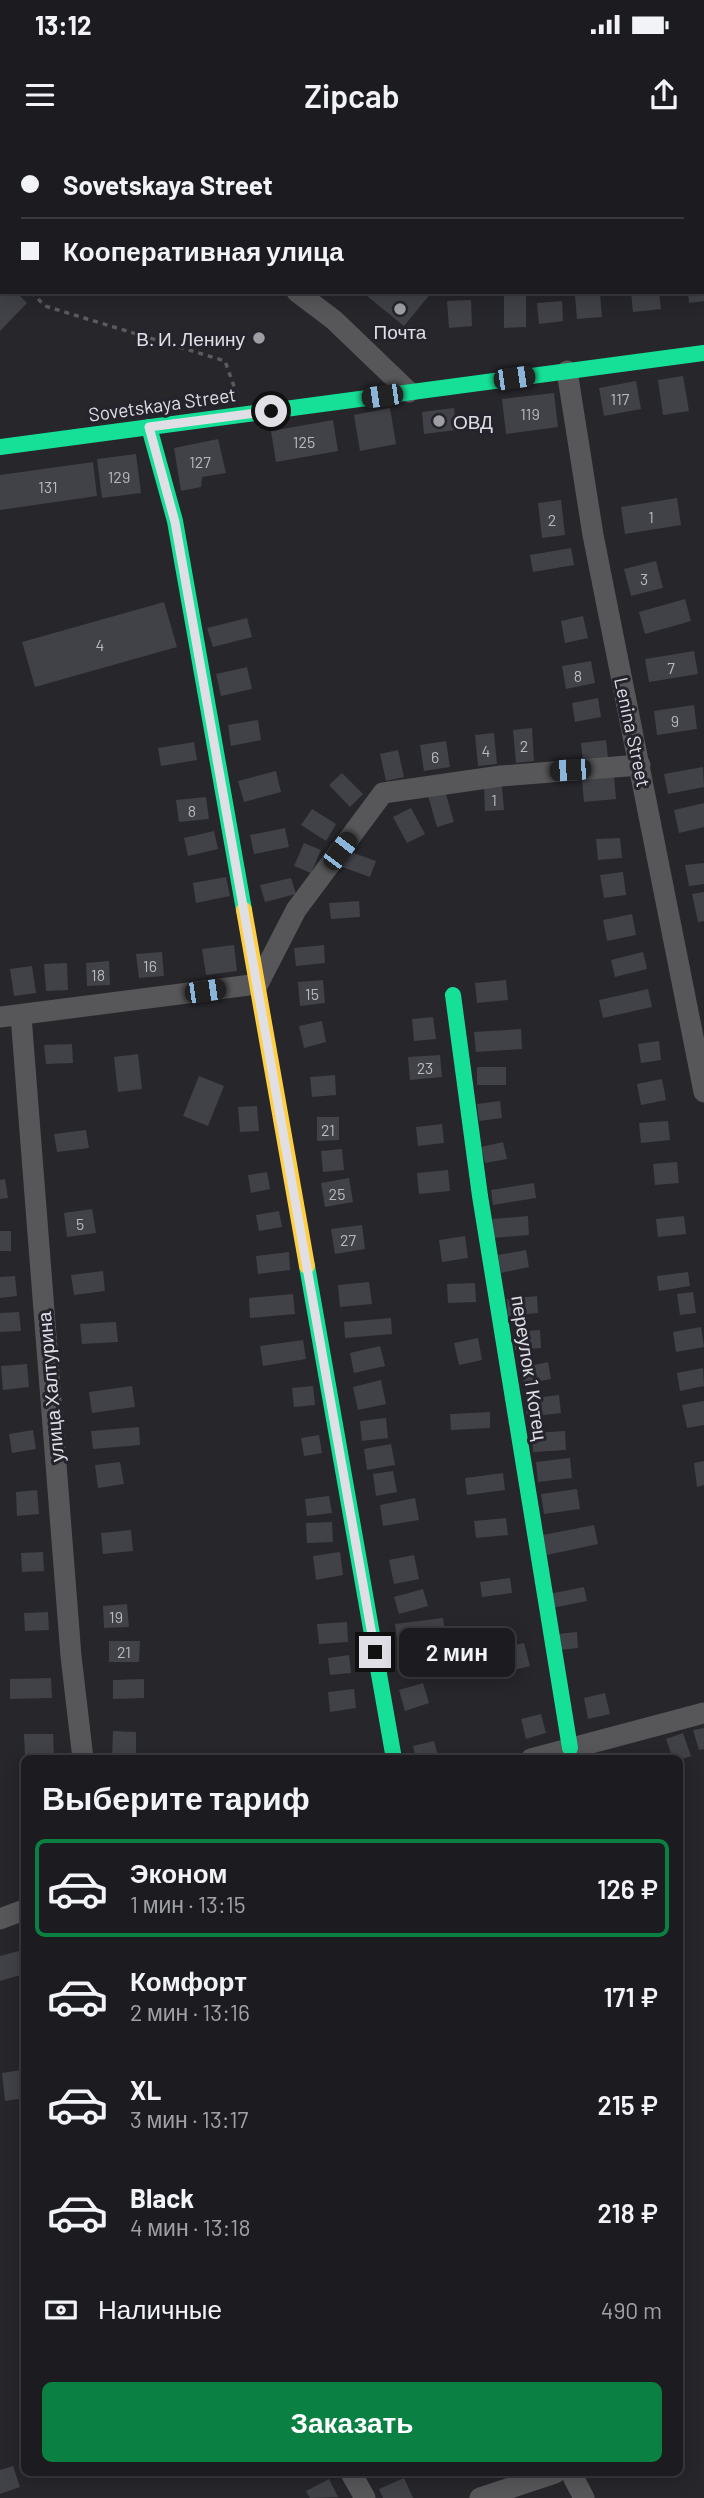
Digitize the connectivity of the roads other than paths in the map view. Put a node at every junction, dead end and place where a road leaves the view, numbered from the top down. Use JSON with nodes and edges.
{"nodes":[{"id":1,"x":300,"y":294,"type":"edge"},
{"id":2,"x":704,"y":353,"type":"edge"},
{"id":3,"x":567,"y":371,"type":"junction"},
{"id":4,"x":409,"y":392,"type":"junction"},
{"id":5,"x":149,"y":427,"type":"junction"},
{"id":6,"x":0,"y":447,"type":"edge"},
{"id":7,"x":640,"y":765,"type":"junction"},
{"id":8,"x":258,"y":984,"type":"junction"},
{"id":9,"x":453,"y":995,"type":"dead end"},
{"id":10,"x":10,"y":1016,"type":"edge"},
{"id":11,"x":704,"y":1092,"type":"edge"},
{"id":12,"x":704,"y":1713,"type":"edge"},
{"id":13,"x":570,"y":1748,"type":"junction"},
{"id":14,"x":83,"y":1755,"type":"edge"},
{"id":15,"x":393,"y":1755,"type":"edge"},
{"id":16,"x":545,"y":1755,"type":"edge"},
{"id":17,"x":21,"y":1911,"type":"edge"},
{"id":18,"x":0,"y":1919,"type":"edge"},
{"id":19,"x":353,"y":2476,"type":"edge"},
{"id":20,"x":546,"y":2476,"type":"edge"},
{"id":21,"x":573,"y":2476,"type":"edge"},
{"id":22,"x":365,"y":2498,"type":"edge"},
{"id":23,"x":480,"y":2498,"type":"edge"},
{"id":24,"x":584,"y":2498,"type":"edge"}],
"edges":[{"from":1,"to":4,"type":"street"},
{"from":2,"to":3,"type":"street","name":"Sovetskaya Street"},
{"from":3,"to":4,"type":"street","name":"Sovetskaya Street"},
{"from":3,"to":7,"type":"street","name":"Lenina Street"},
{"from":4,"to":5,"type":"street","name":"Sovetskaya Street"},
{"from":5,"to":6,"type":"street","name":"Sovetskaya Street"},
{"from":5,"to":8,"type":"street"},
{"from":7,"to":8,"type":"street"},
{"from":7,"to":11,"type":"street","name":"Lenina Street"},
{"from":8,"to":10,"type":"street"},
{"from":8,"to":15,"type":"street"},
{"from":9,"to":13,"type":"street","name":"переулок 1 Котец"},
{"from":10,"to":14,"type":"street","name":"улица Халтурина"},
{"from":12,"to":13,"type":"street"},
{"from":13,"to":16,"type":"street"},
{"from":17,"to":18,"type":"street"},
{"from":19,"to":22,"type":"street"},
{"from":20,"to":23,"type":"street"},
{"from":21,"to":24,"type":"street"}]}
